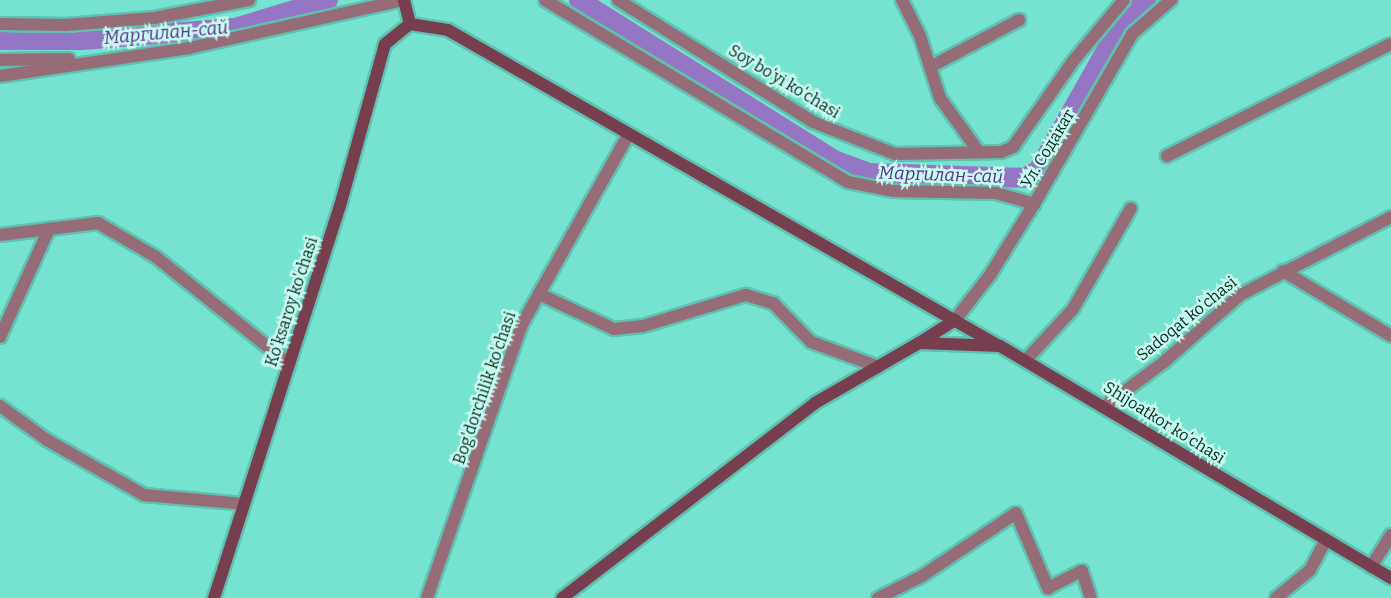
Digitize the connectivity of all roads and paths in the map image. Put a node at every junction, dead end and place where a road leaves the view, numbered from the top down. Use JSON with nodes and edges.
{"nodes":[{"id":1,"x":249,"y":0,"type":"edge"},
{"id":2,"x":403,"y":0,"type":"edge"},
{"id":3,"x":544,"y":0,"type":"edge"},
{"id":4,"x":618,"y":0,"type":"edge"},
{"id":5,"x":902,"y":0,"type":"edge"},
{"id":6,"x":1124,"y":0,"type":"edge"},
{"id":7,"x":1171,"y":0,"type":"edge"},
{"id":8,"x":1019,"y":20,"type":"dead end"},
{"id":9,"x":0,"y":24,"type":"edge"},
{"id":10,"x":410,"y":24,"type":"junction"},
{"id":11,"x":1391,"y":44,"type":"edge"},
{"id":12,"x":118,"y":58,"type":"junction"},
{"id":13,"x":0,"y":60,"type":"edge"},
{"id":14,"x":930,"y":67,"type":"junction"},
{"id":15,"x":0,"y":76,"type":"edge"},
{"id":16,"x":628,"y":135,"type":"junction"},
{"id":17,"x":979,"y":152,"type":"junction"},
{"id":18,"x":1167,"y":156,"type":"dead end"},
{"id":19,"x":1034,"y":204,"type":"junction"},
{"id":20,"x":1131,"y":208,"type":"dead end"},
{"id":21,"x":1391,"y":217,"type":"edge"},
{"id":22,"x":49,"y":229,"type":"junction"},
{"id":23,"x":0,"y":235,"type":"edge"},
{"id":24,"x":1283,"y":271,"type":"junction"},
{"id":25,"x":539,"y":294,"type":"junction"},
{"id":26,"x":955,"y":320,"type":"junction"},
{"id":27,"x":1391,"y":336,"type":"edge"},
{"id":28,"x":0,"y":338,"type":"edge"},
{"id":29,"x":914,"y":346,"type":"junction"},
{"id":30,"x":1000,"y":346,"type":"junction"},
{"id":31,"x":1026,"y":360,"type":"junction"},
{"id":32,"x":289,"y":364,"type":"junction"},
{"id":33,"x":879,"y":367,"type":"junction"},
{"id":34,"x":0,"y":406,"type":"edge"},
{"id":35,"x":1105,"y":406,"type":"junction"},
{"id":36,"x":244,"y":504,"type":"junction"},
{"id":37,"x":1391,"y":535,"type":"edge"},
{"id":38,"x":1325,"y":542,"type":"junction"},
{"id":39,"x":1371,"y":567,"type":"junction"},
{"id":40,"x":1391,"y":578,"type":"edge"},
{"id":41,"x":214,"y":598,"type":"edge"},
{"id":42,"x":427,"y":598,"type":"edge"},
{"id":43,"x":562,"y":598,"type":"edge"},
{"id":44,"x":878,"y":598,"type":"edge"},
{"id":45,"x":1091,"y":598,"type":"edge"},
{"id":46,"x":1276,"y":598,"type":"edge"}],
"edges":[{"from":1,"to":9,"type":"street"},
{"from":2,"to":10,"type":"street"},
{"from":2,"to":12,"type":"street"},
{"from":3,"to":19,"type":"street"},
{"from":4,"to":17,"type":"street","name":"Soy boʻyi koʻchasi"},
{"from":5,"to":14,"type":"street"},
{"from":6,"to":17,"type":"street","name":"Soy boʻyi koʻchasi"},
{"from":7,"to":19,"type":"street","name":"Ул. Содакат"},
{"from":8,"to":14,"type":"street"},
{"from":10,"to":16,"type":"street"},
{"from":10,"to":32,"type":"street","name":"Ko'ksaroy ko'chasi"},
{"from":11,"to":18,"type":"street"},
{"from":12,"to":13,"type":"street"},
{"from":12,"to":15,"type":"street"},
{"from":14,"to":17,"type":"street"},
{"from":16,"to":25,"type":"street","name":"Bog'dorchilik ko'chasi"},
{"from":16,"to":26,"type":"street"},
{"from":19,"to":26,"type":"street","name":"Ул. Содакат"},
{"from":20,"to":31,"type":"street"},
{"from":21,"to":24,"type":"street","name":"Sadoqat koʻchasi"},
{"from":22,"to":23,"type":"street"},
{"from":22,"to":28,"type":"street"},
{"from":22,"to":32,"type":"street"},
{"from":24,"to":27,"type":"street"},
{"from":24,"to":35,"type":"street","name":"Sadoqat koʻchasi"},
{"from":25,"to":33,"type":"street"},
{"from":25,"to":42,"type":"street","name":"Bog'dorchilik ko'chasi"},
{"from":26,"to":29,"type":"street"},
{"from":26,"to":30,"type":"street"},
{"from":29,"to":30,"type":"street","name":"Shijoatkor koʻchasi"},
{"from":29,"to":33,"type":"street"},
{"from":30,"to":31,"type":"street","name":"Shijoatkor koʻchasi"},
{"from":31,"to":35,"type":"street","name":"Shijoatkor koʻchasi"},
{"from":32,"to":36,"type":"street","name":"Ko'ksaroy ko'chasi"},
{"from":33,"to":43,"type":"street"},
{"from":34,"to":36,"type":"street"},
{"from":35,"to":38,"type":"street","name":"Shijoatkor koʻchasi"},
{"from":36,"to":41,"type":"street","name":"Ko'ksaroy ko'chasi"},
{"from":37,"to":39,"type":"street"},
{"from":38,"to":39,"type":"street","name":"Shijoatkor koʻchasi"},
{"from":38,"to":46,"type":"street"},
{"from":39,"to":40,"type":"street","name":"Shijoatkor koʻchasi"},
{"from":44,"to":45,"type":"street"}]}
